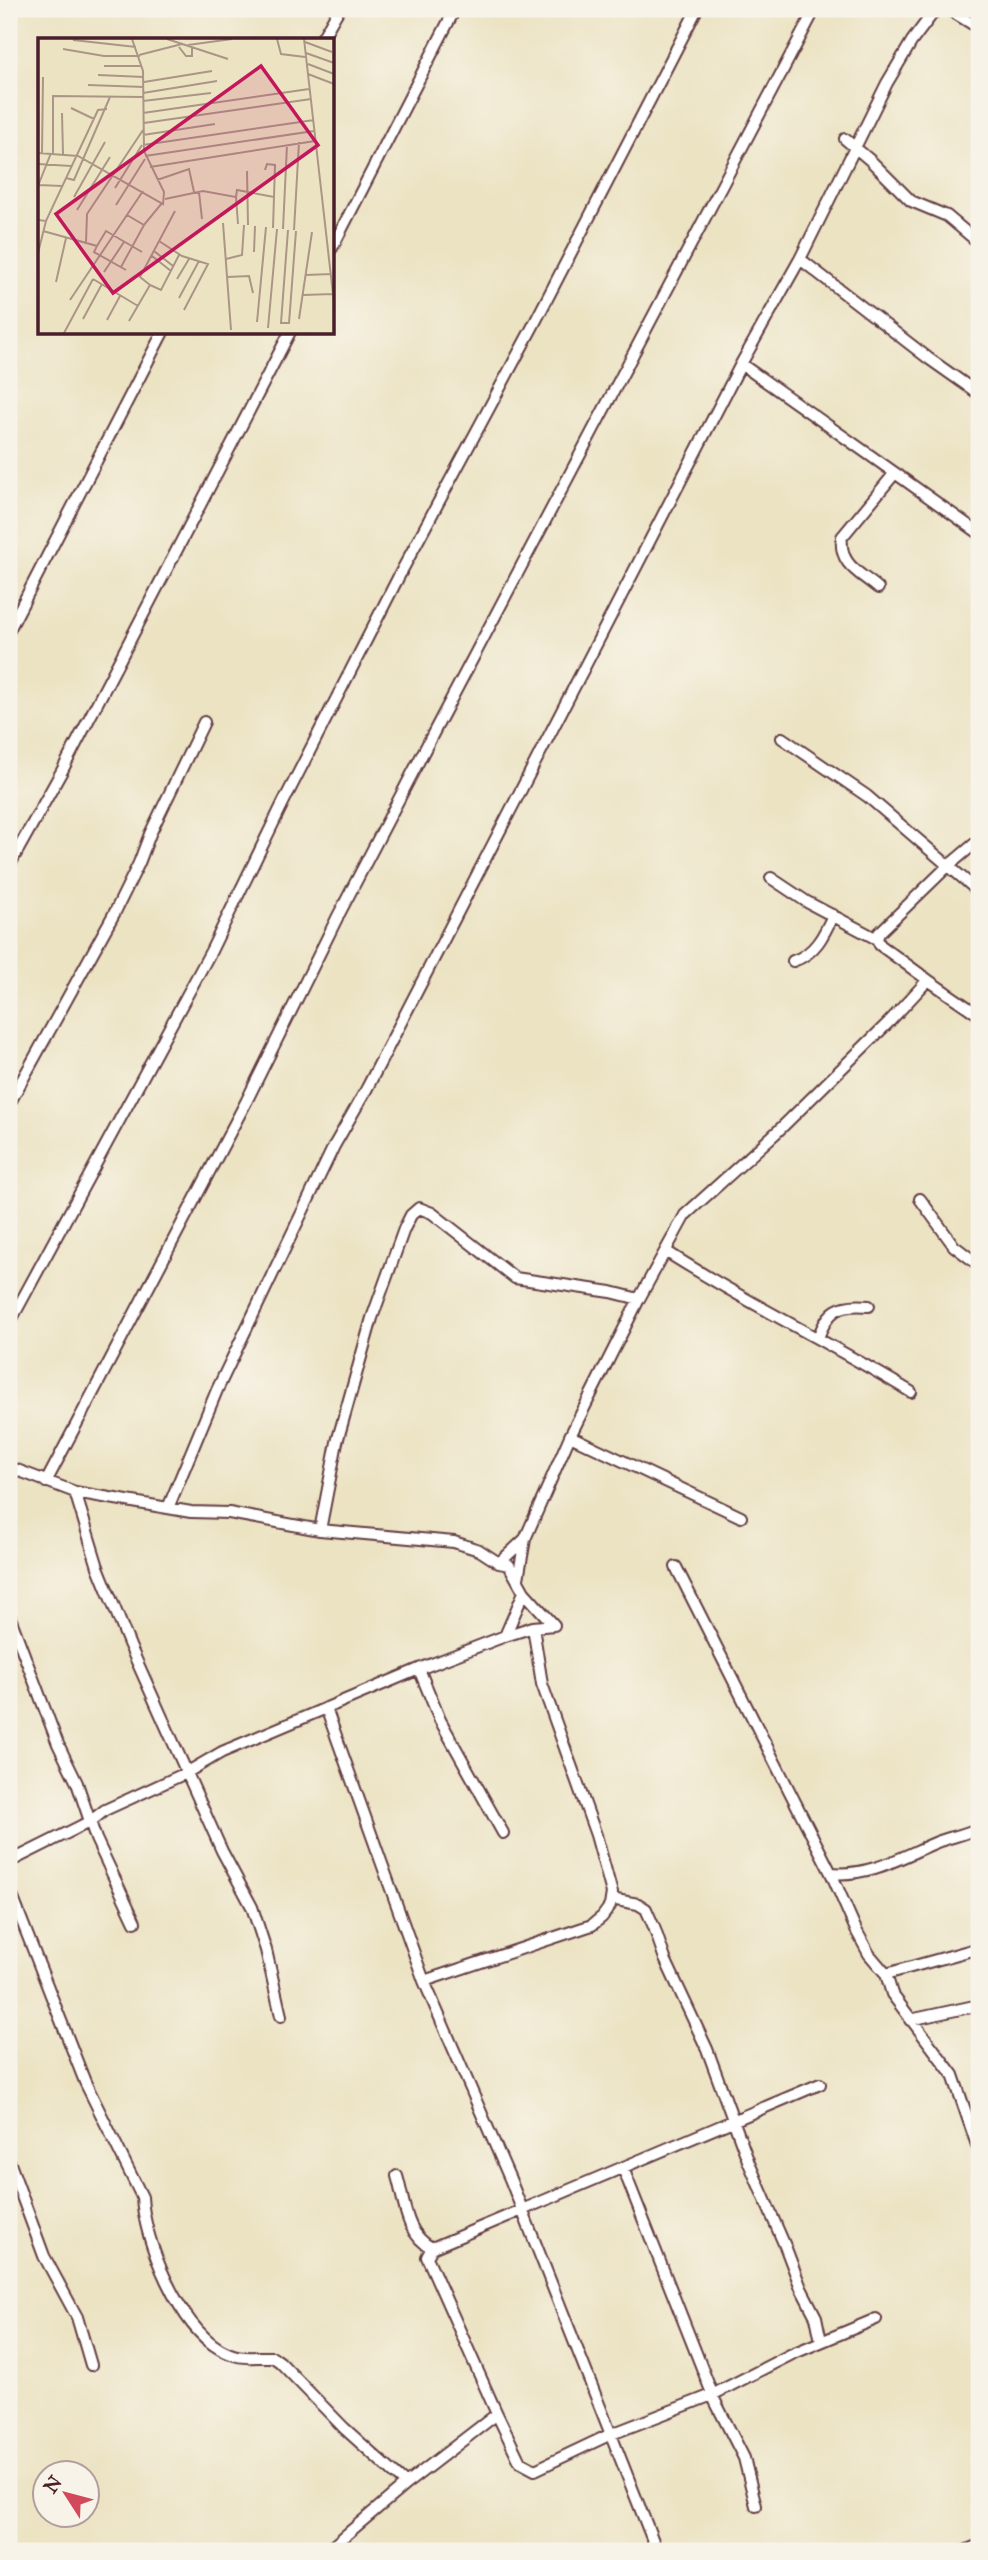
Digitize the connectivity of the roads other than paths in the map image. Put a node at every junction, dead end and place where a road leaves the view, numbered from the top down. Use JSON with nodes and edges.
{"nodes":[{"id":1,"x":339,"y":9,"type":"edge"},
{"id":2,"x":455,"y":9,"type":"edge"},
{"id":3,"x":697,"y":9,"type":"edge"},
{"id":4,"x":815,"y":9,"type":"edge"},
{"id":5,"x":936,"y":9,"type":"edge"},
{"id":6,"x":948,"y":9,"type":"edge"},
{"id":7,"x":979,"y":28,"type":"edge"},
{"id":8,"x":322,"y":38,"type":"edge"},
{"id":9,"x":845,"y":139,"type":"dead end"},
{"id":10,"x":856,"y":147,"type":"junction"},
{"id":11,"x":979,"y":243,"type":"edge"},
{"id":12,"x":334,"y":244,"type":"edge"},
{"id":13,"x":800,"y":259,"type":"junction"},
{"id":14,"x":162,"y":334,"type":"edge"},
{"id":15,"x":289,"y":334,"type":"edge"},
{"id":16,"x":741,"y":364,"type":"junction"},
{"id":17,"x":979,"y":394,"type":"edge"},
{"id":18,"x":895,"y":473,"type":"junction"},
{"id":19,"x":979,"y":533,"type":"edge"},
{"id":20,"x":878,"y":588,"type":"dead end"},
{"id":21,"x":9,"y":630,"type":"edge"},
{"id":22,"x":204,"y":722,"type":"dead end"},
{"id":23,"x":782,"y":738,"type":"dead end"},
{"id":24,"x":979,"y":840,"type":"edge"},
{"id":25,"x":9,"y":866,"type":"edge"},
{"id":26,"x":947,"y":867,"type":"junction"},
{"id":27,"x":771,"y":878,"type":"dead end"},
{"id":28,"x":979,"y":892,"type":"edge"},
{"id":29,"x":833,"y":915,"type":"junction"},
{"id":30,"x":877,"y":939,"type":"junction"},
{"id":31,"x":793,"y":961,"type":"dead end"},
{"id":32,"x":928,"y":980,"type":"junction"},
{"id":33,"x":979,"y":1015,"type":"edge"},
{"id":34,"x":9,"y":1104,"type":"edge"},
{"id":35,"x":920,"y":1199,"type":"dead end"},
{"id":36,"x":667,"y":1252,"type":"junction"},
{"id":37,"x":979,"y":1265,"type":"edge"},
{"id":38,"x":639,"y":1299,"type":"junction"},
{"id":39,"x":869,"y":1306,"type":"dead end"},
{"id":40,"x":9,"y":1324,"type":"edge"},
{"id":41,"x":818,"y":1338,"type":"junction"},
{"id":42,"x":911,"y":1392,"type":"dead end"},
{"id":43,"x":570,"y":1436,"type":"junction"},
{"id":44,"x":9,"y":1467,"type":"edge"},
{"id":45,"x":46,"y":1482,"type":"junction"},
{"id":46,"x":75,"y":1492,"type":"junction"},
{"id":47,"x":168,"y":1508,"type":"junction"},
{"id":48,"x":741,"y":1517,"type":"dead end"},
{"id":49,"x":320,"y":1530,"type":"junction"},
{"id":50,"x":525,"y":1539,"type":"junction"},
{"id":51,"x":499,"y":1563,"type":"junction"},
{"id":52,"x":676,"y":1567,"type":"dead end"},
{"id":53,"x":518,"y":1579,"type":"junction"},
{"id":54,"x":524,"y":1592,"type":"junction"},
{"id":55,"x":9,"y":1615,"type":"edge"},
{"id":56,"x":533,"y":1627,"type":"junction"},
{"id":57,"x":505,"y":1636,"type":"junction"},
{"id":58,"x":419,"y":1669,"type":"junction"},
{"id":59,"x":326,"y":1707,"type":"junction"},
{"id":60,"x":186,"y":1773,"type":"junction"},
{"id":61,"x":90,"y":1821,"type":"junction"},
{"id":62,"x":979,"y":1828,"type":"edge"},
{"id":63,"x":503,"y":1833,"type":"dead end"},
{"id":64,"x":9,"y":1862,"type":"edge"},
{"id":65,"x":831,"y":1873,"type":"junction"},
{"id":66,"x":9,"y":1888,"type":"edge"},
{"id":67,"x":611,"y":1899,"type":"junction"},
{"id":68,"x":135,"y":1922,"type":"dead end"},
{"id":69,"x":979,"y":1948,"type":"edge"},
{"id":70,"x":886,"y":1974,"type":"junction"},
{"id":71,"x":424,"y":1981,"type":"junction"},
{"id":72,"x":979,"y":2005,"type":"edge"},
{"id":73,"x":281,"y":2016,"type":"dead end"},
{"id":74,"x":911,"y":2020,"type":"junction"},
{"id":75,"x":820,"y":2084,"type":"dead end"},
{"id":76,"x":734,"y":2119,"type":"junction"},
{"id":77,"x":979,"y":2151,"type":"edge"},
{"id":78,"x":9,"y":2161,"type":"edge"},
{"id":79,"x":623,"y":2168,"type":"junction"},
{"id":80,"x":397,"y":2176,"type":"dead end"},
{"id":81,"x":522,"y":2211,"type":"junction"},
{"id":82,"x":432,"y":2248,"type":"junction"},
{"id":83,"x":876,"y":2319,"type":"dead end"},
{"id":84,"x":821,"y":2340,"type":"junction"},
{"id":85,"x":91,"y":2365,"type":"dead end"},
{"id":86,"x":712,"y":2395,"type":"junction"},
{"id":87,"x":497,"y":2414,"type":"junction"},
{"id":88,"x":609,"y":2435,"type":"junction"},
{"id":89,"x":406,"y":2484,"type":"junction"},
{"id":90,"x":756,"y":2506,"type":"dead end"},
{"id":91,"x":979,"y":2545,"type":"edge"},
{"id":92,"x":327,"y":2551,"type":"edge"},
{"id":93,"x":657,"y":2551,"type":"edge"},
{"id":94,"x":965,"y":2551,"type":"edge"}],
"edges":[{"from":1,"to":8,"type":"street"},
{"from":2,"to":12,"type":"street"},
{"from":3,"to":40,"type":"street"},
{"from":4,"to":45,"type":"street"},
{"from":5,"to":10,"type":"street"},
{"from":6,"to":7,"type":"street"},
{"from":9,"to":10,"type":"street"},
{"from":10,"to":11,"type":"street"},
{"from":10,"to":13,"type":"street"},
{"from":13,"to":16,"type":"street"},
{"from":13,"to":17,"type":"street"},
{"from":14,"to":21,"type":"street"},
{"from":15,"to":25,"type":"street"},
{"from":16,"to":18,"type":"street"},
{"from":16,"to":47,"type":"street"},
{"from":18,"to":19,"type":"street"},
{"from":18,"to":20,"type":"street"},
{"from":22,"to":34,"type":"street"},
{"from":23,"to":26,"type":"street"},
{"from":24,"to":26,"type":"street"},
{"from":26,"to":28,"type":"street"},
{"from":26,"to":30,"type":"street"},
{"from":27,"to":29,"type":"street"},
{"from":29,"to":30,"type":"street"},
{"from":29,"to":31,"type":"street"},
{"from":30,"to":32,"type":"street"},
{"from":32,"to":33,"type":"street"},
{"from":32,"to":36,"type":"street"},
{"from":35,"to":37,"type":"street"},
{"from":36,"to":38,"type":"street"},
{"from":36,"to":41,"type":"street"},
{"from":38,"to":43,"type":"street"},
{"from":38,"to":49,"type":"street"},
{"from":39,"to":41,"type":"street"},
{"from":41,"to":42,"type":"street"},
{"from":43,"to":48,"type":"street"},
{"from":43,"to":50,"type":"street"},
{"from":44,"to":45,"type":"street"},
{"from":45,"to":46,"type":"street"},
{"from":46,"to":47,"type":"street"},
{"from":46,"to":60,"type":"street"},
{"from":47,"to":49,"type":"street"},
{"from":49,"to":51,"type":"street"},
{"from":50,"to":51,"type":"street"},
{"from":50,"to":53,"type":"street"},
{"from":51,"to":53,"type":"street"},
{"from":52,"to":65,"type":"street"},
{"from":53,"to":54,"type":"street"},
{"from":54,"to":56,"type":"street"},
{"from":54,"to":57,"type":"street"},
{"from":55,"to":61,"type":"street"},
{"from":56,"to":57,"type":"street"},
{"from":56,"to":67,"type":"street"},
{"from":57,"to":58,"type":"street"},
{"from":58,"to":59,"type":"street"},
{"from":58,"to":63,"type":"street"},
{"from":59,"to":60,"type":"street"},
{"from":59,"to":71,"type":"street"},
{"from":60,"to":61,"type":"street"},
{"from":60,"to":73,"type":"street"},
{"from":61,"to":64,"type":"street"},
{"from":61,"to":68,"type":"street"},
{"from":62,"to":65,"type":"street"},
{"from":65,"to":70,"type":"street"},
{"from":66,"to":89,"type":"street"},
{"from":67,"to":71,"type":"street"},
{"from":67,"to":76,"type":"street"},
{"from":69,"to":70,"type":"street"},
{"from":70,"to":74,"type":"street"},
{"from":71,"to":81,"type":"street"},
{"from":72,"to":74,"type":"street"},
{"from":74,"to":77,"type":"street"},
{"from":75,"to":76,"type":"street"},
{"from":76,"to":79,"type":"street"},
{"from":76,"to":84,"type":"street"},
{"from":78,"to":85,"type":"street"},
{"from":79,"to":81,"type":"street"},
{"from":79,"to":86,"type":"street"},
{"from":80,"to":82,"type":"street"},
{"from":81,"to":82,"type":"street"},
{"from":81,"to":88,"type":"street"},
{"from":82,"to":87,"type":"street"},
{"from":83,"to":84,"type":"street"},
{"from":84,"to":86,"type":"street"},
{"from":86,"to":88,"type":"street"},
{"from":86,"to":90,"type":"street"},
{"from":87,"to":88,"type":"street"},
{"from":87,"to":89,"type":"street"},
{"from":88,"to":93,"type":"street"},
{"from":89,"to":92,"type":"street"},
{"from":91,"to":94,"type":"street"}]}
